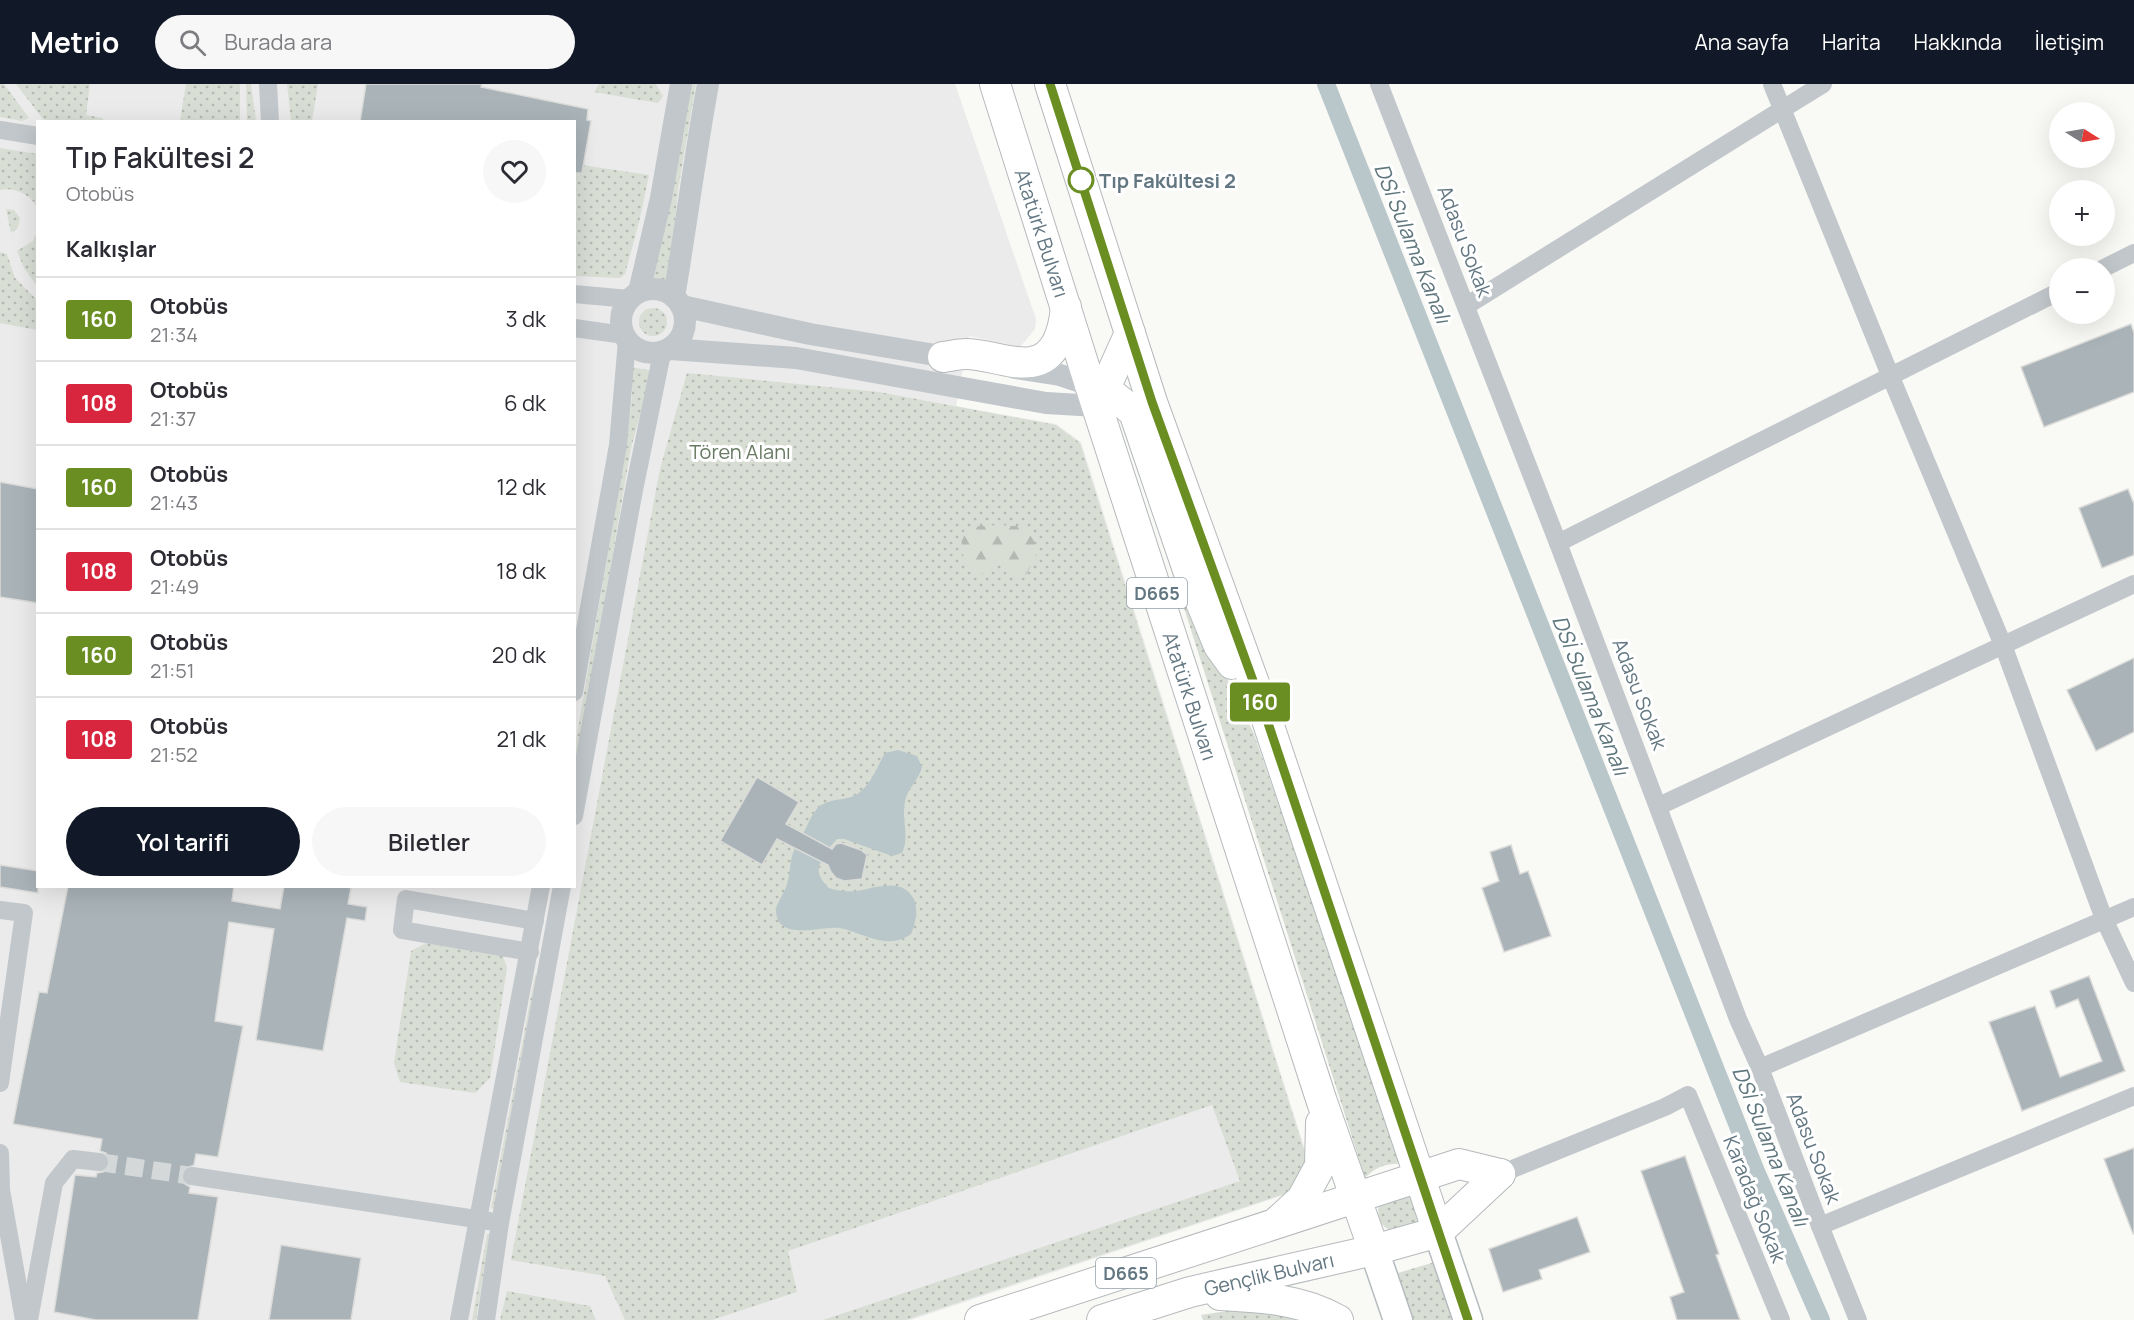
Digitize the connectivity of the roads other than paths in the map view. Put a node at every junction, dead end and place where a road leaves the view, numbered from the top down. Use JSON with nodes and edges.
{"nodes":[{"id":1,"x":268,"y":84,"type":"edge"},
{"id":2,"x":681,"y":84,"type":"edge"},
{"id":3,"x":708,"y":84,"type":"edge"},
{"id":4,"x":995,"y":84,"type":"edge"},
{"id":5,"x":1050,"y":84,"type":"edge"},
{"id":6,"x":1379,"y":84,"type":"edge"},
{"id":7,"x":1772,"y":84,"type":"edge"},
{"id":8,"x":1823,"y":84,"type":"edge"},
{"id":9,"x":1782,"y":109,"type":"junction"},
{"id":10,"x":270,"y":120,"type":"edge"},
{"id":11,"x":0,"y":130,"type":"edge"},
{"id":12,"x":36,"y":136,"type":"edge"},
{"id":13,"x":2134,"y":254,"type":"edge"},
{"id":14,"x":2115,"y":263,"type":"edge"},
{"id":15,"x":576,"y":294,"type":"edge"},
{"id":16,"x":634,"y":296,"type":"junction"},
{"id":17,"x":2049,"y":296,"type":"edge"},
{"id":18,"x":678,"y":301,"type":"junction"},
{"id":19,"x":1466,"y":306,"type":"junction"},
{"id":20,"x":1066,"y":307,"type":"junction"},
{"id":21,"x":576,"y":328,"type":"edge"},
{"id":22,"x":1130,"y":333,"type":"junction"},
{"id":23,"x":625,"y":338,"type":"junction"},
{"id":24,"x":666,"y":351,"type":"junction"},
{"id":25,"x":943,"y":357,"type":"junction"},
{"id":26,"x":1890,"y":375,"type":"junction"},
{"id":27,"x":1097,"y":394,"type":"junction"},
{"id":28,"x":1558,"y":543,"type":"junction"},
{"id":29,"x":2134,"y":584,"type":"edge"},
{"id":30,"x":2003,"y":645,"type":"junction"},
{"id":31,"x":576,"y":681,"type":"edge"},
{"id":32,"x":1264,"y":711,"type":"junction"},
{"id":33,"x":576,"y":805,"type":"edge"},
{"id":34,"x":1659,"y":806,"type":"junction"},
{"id":35,"x":541,"y":888,"type":"edge"},
{"id":36,"x":562,"y":888,"type":"edge"},
{"id":37,"x":2134,"y":907,"type":"edge"},
{"id":38,"x":0,"y":910,"type":"edge"},
{"id":39,"x":2104,"y":919,"type":"junction"},
{"id":40,"x":533,"y":936,"type":"junction"},
{"id":41,"x":552,"y":938,"type":"junction"},
{"id":42,"x":2134,"y":983,"type":"edge"},
{"id":43,"x":1760,"y":1068,"type":"junction"},
{"id":44,"x":0,"y":1083,"type":"edge"},
{"id":45,"x":2134,"y":1096,"type":"edge"},
{"id":46,"x":1322,"y":1102,"type":"junction"},
{"id":47,"x":0,"y":1153,"type":"edge"},
{"id":48,"x":99,"y":1162,"type":"tunnel mouth"},
{"id":49,"x":1500,"y":1174,"type":"junction"},
{"id":50,"x":192,"y":1176,"type":"tunnel mouth"},
{"id":51,"x":1419,"y":1178,"type":"junction"},
{"id":52,"x":0,"y":1189,"type":"edge"},
{"id":53,"x":1355,"y":1197,"type":"junction"},
{"id":54,"x":479,"y":1220,"type":"junction"},
{"id":55,"x":500,"y":1223,"type":"junction"},
{"id":56,"x":1273,"y":1226,"type":"junction"},
{"id":57,"x":1820,"y":1226,"type":"junction"},
{"id":58,"x":1438,"y":1232,"type":"junction"},
{"id":59,"x":1374,"y":1250,"type":"junction"},
{"id":60,"x":1190,"y":1292,"type":"junction"},
{"id":61,"x":24,"y":1320,"type":"edge"},
{"id":62,"x":29,"y":1320,"type":"edge"},
{"id":63,"x":459,"y":1320,"type":"edge"},
{"id":64,"x":486,"y":1320,"type":"edge"},
{"id":65,"x":980,"y":1320,"type":"edge"},
{"id":66,"x":1102,"y":1320,"type":"edge"},
{"id":67,"x":1338,"y":1320,"type":"edge"},
{"id":68,"x":1398,"y":1320,"type":"edge"},
{"id":69,"x":1468,"y":1320,"type":"edge"},
{"id":70,"x":1781,"y":1320,"type":"edge"},
{"id":71,"x":1858,"y":1320,"type":"edge"}],
"edges":[{"from":1,"to":10,"type":"street"},
{"from":2,"to":16,"type":"street"},
{"from":3,"to":18,"type":"street"},
{"from":4,"to":20,"type":"highway","name":"Atatürk Bulvarı","number":"D665"},
{"from":5,"to":22,"type":"highway","number":"D665"},
{"from":6,"to":19,"type":"street","name":"Adasu Sokak"},
{"from":7,"to":9,"type":"street"},
{"from":8,"to":9,"type":"street"},
{"from":9,"to":19,"type":"street"},
{"from":9,"to":26,"type":"street"},
{"from":11,"to":12,"type":"street"},
{"from":13,"to":14,"type":"street"},
{"from":15,"to":16,"type":"street"},
{"from":16,"to":18,"type":"street"},
{"from":16,"to":23,"type":"street"},
{"from":17,"to":26,"type":"street"},
{"from":18,"to":24,"type":"street"},
{"from":18,"to":25,"type":"street"},
{"from":19,"to":28,"type":"street","name":"Adasu Sokak"},
{"from":20,"to":25,"type":"highway"},
{"from":20,"to":27,"type":"highway","name":"Atatürk Bulvarı","number":"D665"},
{"from":21,"to":23,"type":"street"},
{"from":22,"to":27,"type":"highway"},
{"from":22,"to":32,"type":"highway","number":"D665"},
{"from":23,"to":24,"type":"street"},
{"from":23,"to":31,"type":"street"},
{"from":24,"to":27,"type":"street"},
{"from":24,"to":33,"type":"street"},
{"from":25,"to":27,"type":"street"},
{"from":26,"to":28,"type":"street"},
{"from":26,"to":30,"type":"street"},
{"from":27,"to":32,"type":"highway"},
{"from":27,"to":46,"type":"highway","name":"Atatürk Bulvarı","number":"D665"},
{"from":28,"to":34,"type":"street","name":"Adasu Sokak"},
{"from":29,"to":30,"type":"street"},
{"from":30,"to":34,"type":"street"},
{"from":30,"to":39,"type":"street"},
{"from":32,"to":51,"type":"highway","number":"D665"},
{"from":34,"to":43,"type":"street","name":"Adasu Sokak"},
{"from":35,"to":40,"type":"street"},
{"from":36,"to":41,"type":"street"},
{"from":37,"to":39,"type":"street"},
{"from":38,"to":44,"type":"street"},
{"from":39,"to":42,"type":"street"},
{"from":39,"to":43,"type":"street"},
{"from":40,"to":40,"type":"street"},
{"from":40,"to":41,"type":"street"},
{"from":40,"to":54,"type":"street"},
{"from":41,"to":55,"type":"street"},
{"from":43,"to":57,"type":"street","name":"Adasu Sokak"},
{"from":45,"to":57,"type":"street"},
{"from":46,"to":53,"type":"highway","name":"Atatürk Bulvarı"},
{"from":46,"to":56,"type":"highway","number":"D665"},
{"from":47,"to":52,"type":"street"},
{"from":48,"to":62,"type":"street"},
{"from":49,"to":51,"type":"highway"},
{"from":49,"to":58,"type":"highway"},
{"from":49,"to":70,"type":"street","name":"Karadağ Sokak"},
{"from":50,"to":54,"type":"street"},
{"from":51,"to":53,"type":"highway"},
{"from":51,"to":58,"type":"highway","number":"D665"},
{"from":52,"to":61,"type":"street"},
{"from":53,"to":56,"type":"highway","number":"D665"},
{"from":53,"to":59,"type":"highway","name":"Atatürk Bulvarı"},
{"from":54,"to":55,"type":"street"},
{"from":54,"to":63,"type":"street"},
{"from":55,"to":64,"type":"street"},
{"from":56,"to":65,"type":"highway","name":"Gençlik Bulvarı","number":"D665"},
{"from":57,"to":71,"type":"street","name":"Adasu Sokak"},
{"from":58,"to":59,"type":"highway","name":"Gençlik Bulvarı","number":"D665"},
{"from":58,"to":69,"type":"main road"},
{"from":59,"to":60,"type":"highway","name":"Gençlik Bulvarı","number":"D665"},
{"from":59,"to":68,"type":"main road"},
{"from":60,"to":66,"type":"highway","name":"Gençlik Bulvarı","number":"D665"},
{"from":60,"to":67,"type":"highway"}]}
